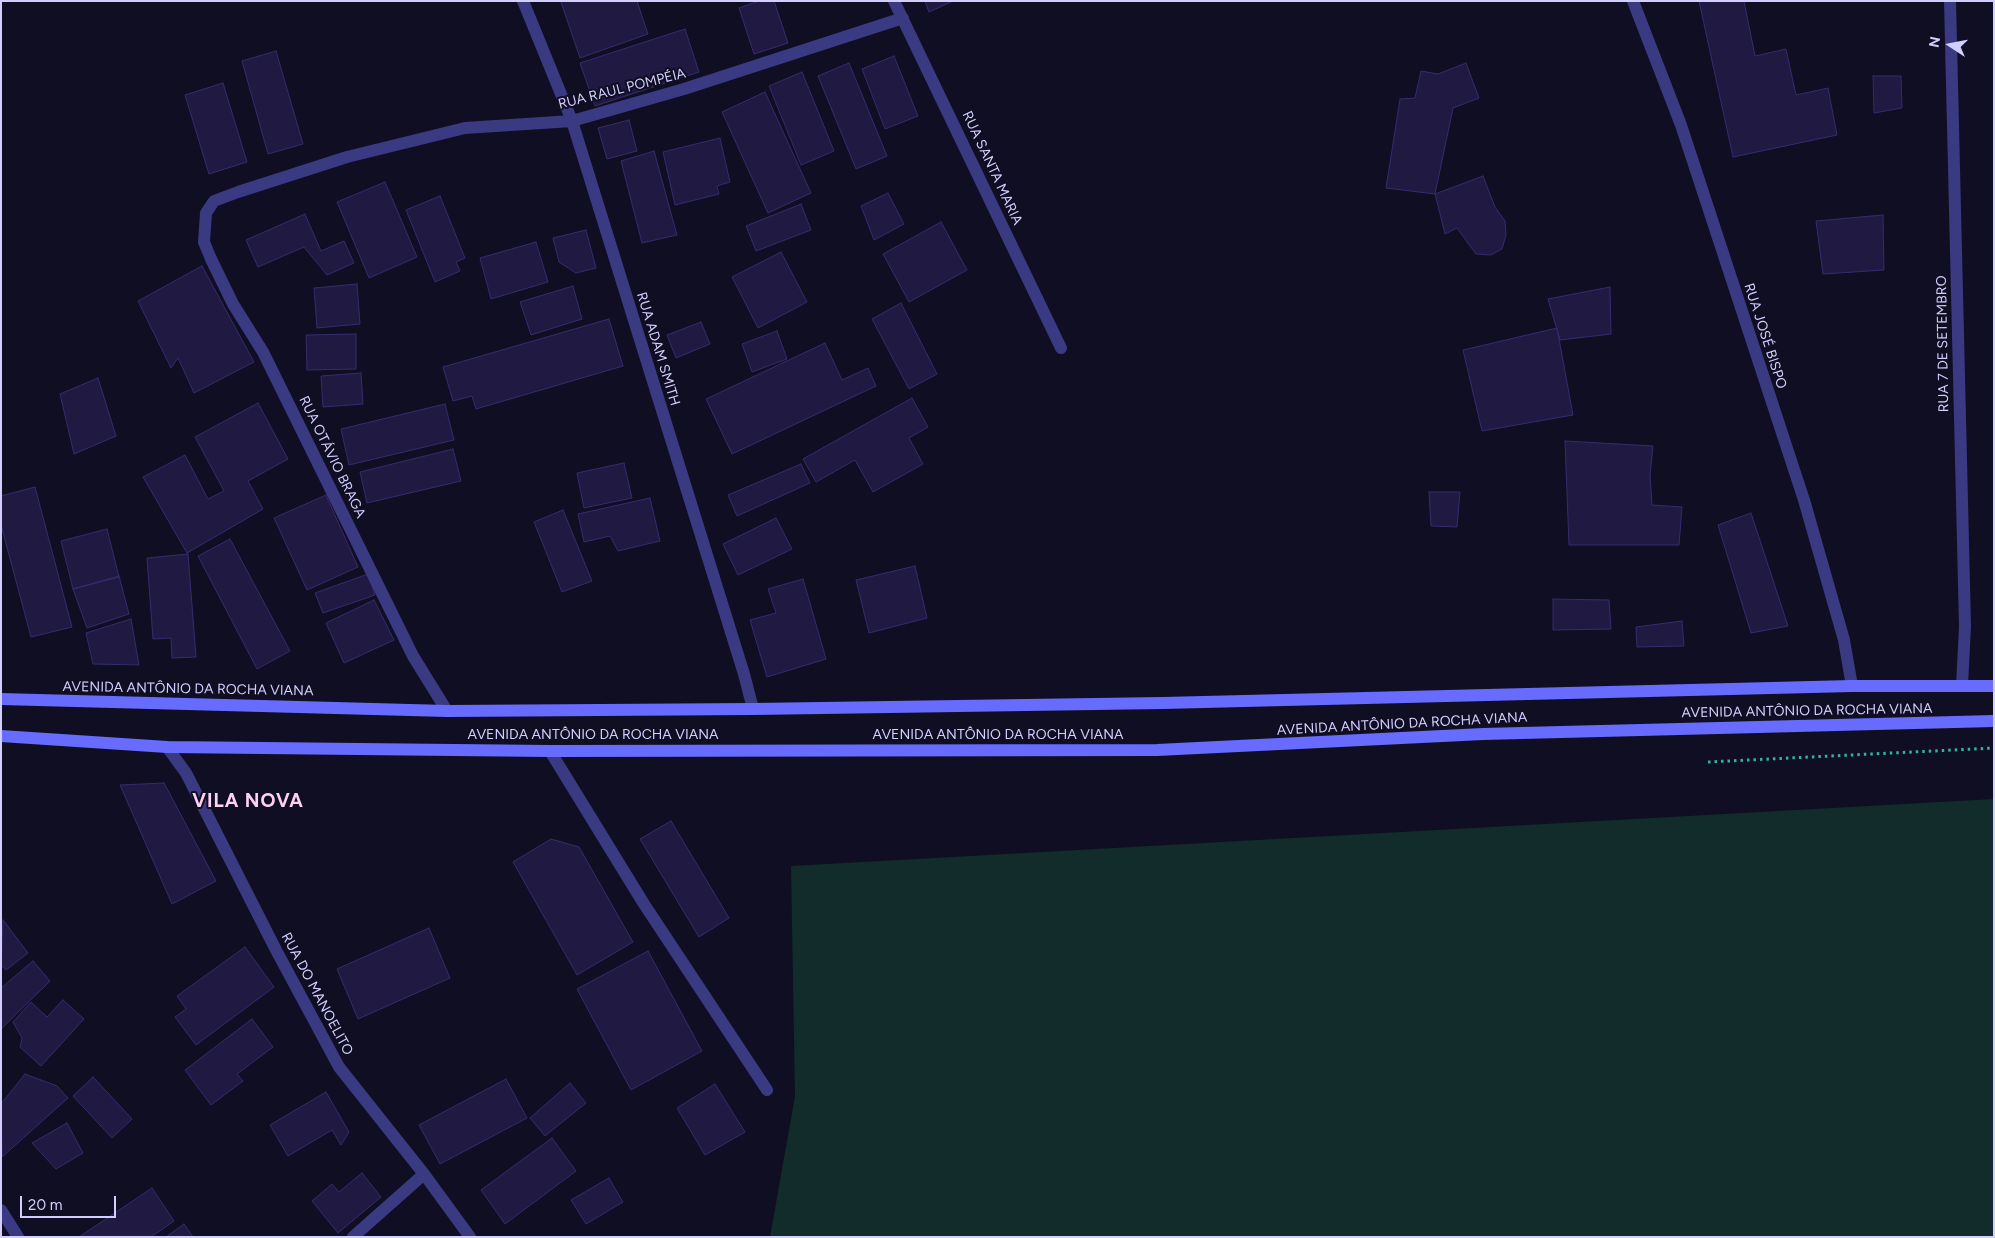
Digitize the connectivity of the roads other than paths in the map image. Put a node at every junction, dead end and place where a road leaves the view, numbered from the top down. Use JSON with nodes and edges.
{"nodes":[{"id":1,"x":523,"y":1,"type":"edge"},
{"id":2,"x":894,"y":1,"type":"edge"},
{"id":3,"x":1632,"y":1,"type":"edge"},
{"id":4,"x":1950,"y":1,"type":"edge"},
{"id":5,"x":903,"y":18,"type":"junction"},
{"id":6,"x":572,"y":120,"type":"junction"},
{"id":7,"x":206,"y":213,"type":"joint"},
{"id":8,"x":1062,"y":348,"type":"dead end"},
{"id":9,"x":1852,"y":686,"type":"junction"},
{"id":10,"x":1962,"y":686,"type":"junction"},
{"id":11,"x":1994,"y":686,"type":"edge"},
{"id":12,"x":1,"y":699,"type":"edge"},
{"id":13,"x":753,"y":709,"type":"junction"},
{"id":14,"x":447,"y":711,"type":"junction"},
{"id":15,"x":1994,"y":721,"type":"edge"},
{"id":16,"x":1,"y":736,"type":"edge"},
{"id":17,"x":167,"y":747,"type":"junction"},
{"id":18,"x":550,"y":751,"type":"junction"},
{"id":19,"x":767,"y":1090,"type":"dead end"},
{"id":20,"x":424,"y":1174,"type":"junction"},
{"id":21,"x":1,"y":1210,"type":"edge"},
{"id":22,"x":18,"y":1237,"type":"edge"},
{"id":23,"x":353,"y":1237,"type":"edge"},
{"id":24,"x":470,"y":1237,"type":"edge"}],
"edges":[{"from":1,"to":6,"type":"street","name":"RUA ADAM SMITH"},
{"from":2,"to":5,"type":"street","name":"RUA SANTA MARIA"},
{"from":3,"to":9,"type":"street","name":"RUA JOSÉ BISPO"},
{"from":4,"to":10,"type":"street","name":"RUA 7 DE SETEMBRO"},
{"from":5,"to":6,"type":"street","name":"RUA RAUL POMPÉIA"},
{"from":5,"to":8,"type":"street","name":"RUA SANTA MARIA"},
{"from":6,"to":7,"type":"street","name":"RUA RAUL POMPÉIA"},
{"from":6,"to":13,"type":"street","name":"RUA ADAM SMITH"},
{"from":7,"to":14,"type":"street","name":"RUA OTÁVIO BRAGA"},
{"from":9,"to":10,"type":"main road","name":"AVENIDA ANTÔNIO DA ROCHA VIANA"},
{"from":9,"to":13,"type":"main road","name":"AVENIDA ANTÔNIO DA ROCHA VIANA"},
{"from":10,"to":11,"type":"main road","name":"AVENIDA ANTÔNIO DA ROCHA VIANA"},
{"from":12,"to":14,"type":"main road","name":"AVENIDA ANTÔNIO DA ROCHA VIANA"},
{"from":13,"to":14,"type":"main road","name":"AVENIDA ANTÔNIO DA ROCHA VIANA"},
{"from":15,"to":18,"type":"main road","name":"AVENIDA ANTÔNIO DA ROCHA VIANA"},
{"from":16,"to":17,"type":"main road","name":"AVENIDA ANTÔNIO DA ROCHA VIANA"},
{"from":17,"to":18,"type":"main road","name":"AVENIDA ANTÔNIO DA ROCHA VIANA"},
{"from":17,"to":20,"type":"street","name":"RUA DO MANOELITO"},
{"from":18,"to":19,"type":"street"},
{"from":20,"to":23,"type":"street"},
{"from":20,"to":24,"type":"street","name":"RUA DO MANOELITO"},
{"from":21,"to":22,"type":"street"}]}
